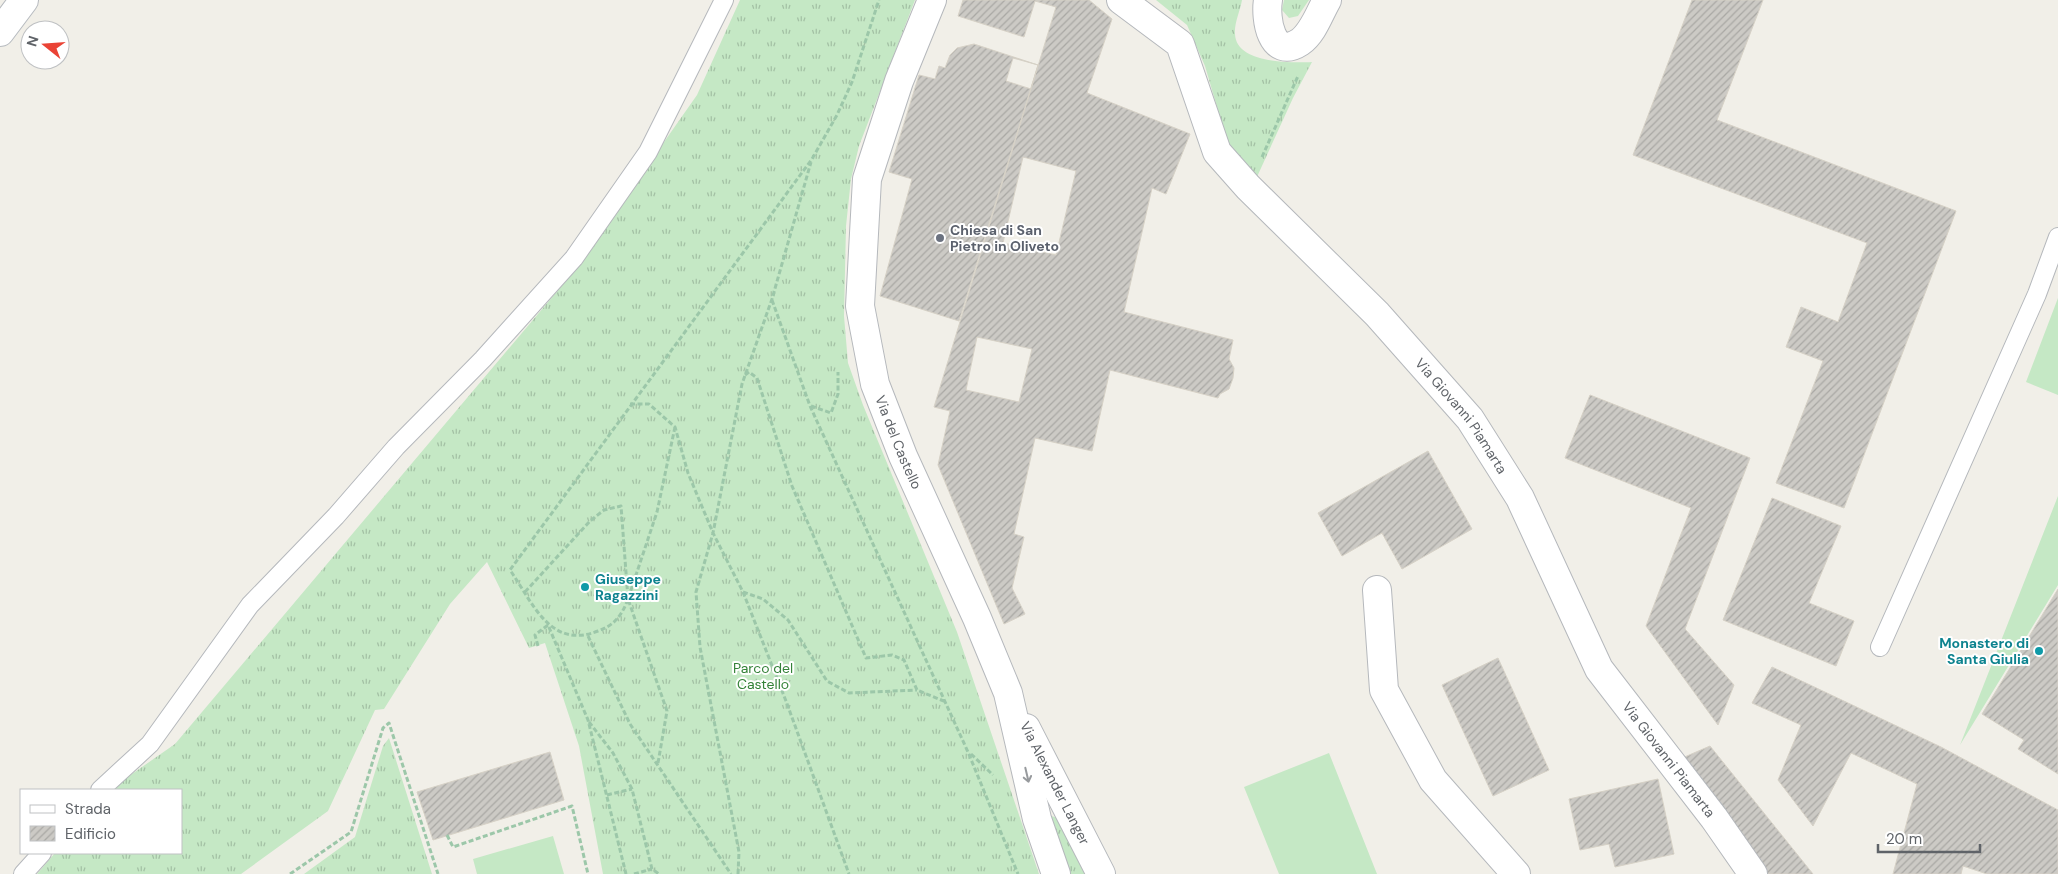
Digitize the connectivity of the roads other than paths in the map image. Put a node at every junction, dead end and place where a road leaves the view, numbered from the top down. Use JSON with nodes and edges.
{"nodes":[{"id":1,"x":24,"y":0,"type":"edge"},
{"id":2,"x":724,"y":0,"type":"edge"},
{"id":3,"x":932,"y":0,"type":"edge"},
{"id":4,"x":1121,"y":0,"type":"edge"},
{"id":5,"x":1268,"y":0,"type":"edge"},
{"id":6,"x":1326,"y":0,"type":"edge"},
{"id":7,"x":0,"y":32,"type":"edge"},
{"id":8,"x":2058,"y":237,"type":"edge"},
{"id":9,"x":1377,"y":590,"type":"dead end"},
{"id":10,"x":1880,"y":647,"type":"dead end"},
{"id":11,"x":1008,"y":693,"type":"junction"},
{"id":12,"x":101,"y":789,"type":"edge"},
{"id":13,"x":41,"y":854,"type":"edge"},
{"id":14,"x":24,"y":874,"type":"edge"},
{"id":15,"x":1056,"y":874,"type":"edge"},
{"id":16,"x":1101,"y":874,"type":"edge"},
{"id":17,"x":1516,"y":874,"type":"edge"},
{"id":18,"x":1753,"y":874,"type":"edge"}],
"edges":[{"from":1,"to":7,"type":"street"},
{"from":2,"to":12,"type":"lane"},
{"from":3,"to":11,"type":"street","name":"Via del Castello"},
{"from":4,"to":18,"type":"street","name":"Via Giovanni Piamarta"},
{"from":5,"to":6,"type":"street"},
{"from":8,"to":10,"type":"lane"},
{"from":9,"to":17,"type":"street"},
{"from":11,"to":15,"type":"street","name":"Via del Castello","one_way":true},
{"from":11,"to":16,"type":"street","name":"Via Alexander Langer"},
{"from":13,"to":14,"type":"lane"}]}
